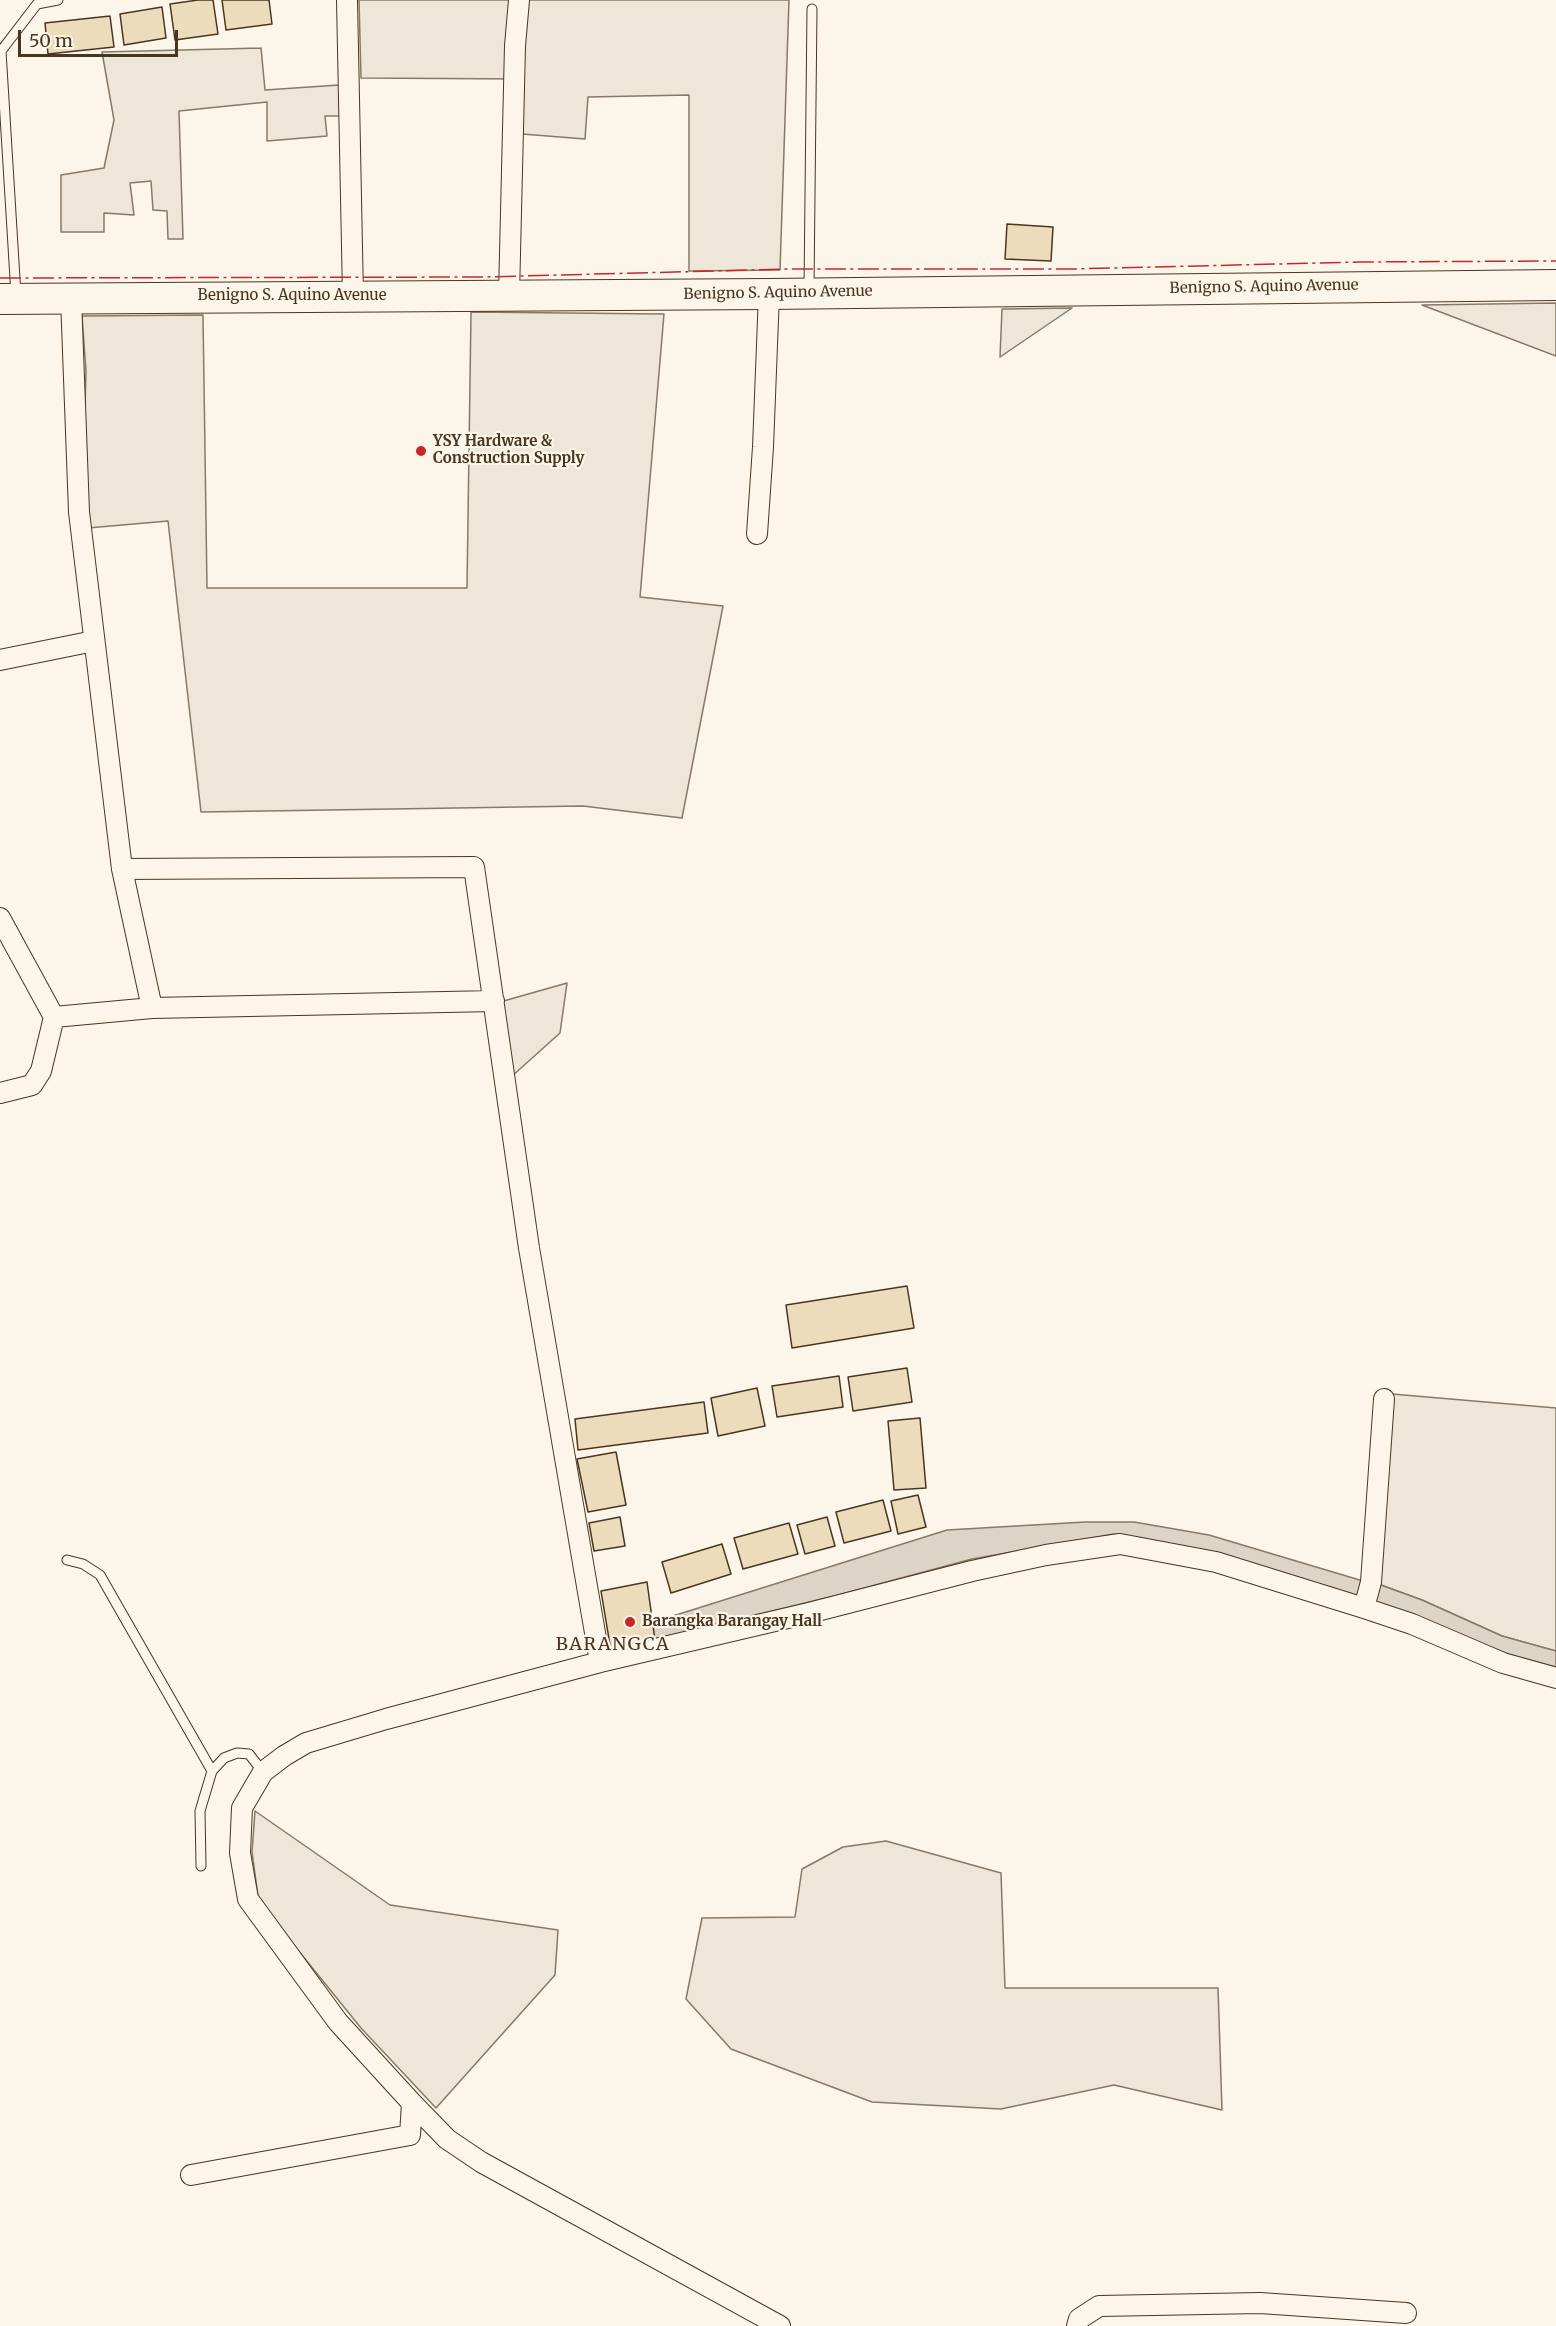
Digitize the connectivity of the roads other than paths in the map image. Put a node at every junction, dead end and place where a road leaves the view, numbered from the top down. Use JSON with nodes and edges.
{"nodes":[{"id":1,"x":58,"y":0,"type":"edge"},
{"id":2,"x":347,"y":0,"type":"edge"},
{"id":3,"x":519,"y":0,"type":"edge"},
{"id":4,"x":813,"y":9,"type":"dead end"},
{"id":5,"x":1556,"y":285,"type":"edge"},
{"id":6,"x":809,"y":292,"type":"junction"},
{"id":7,"x":769,"y":294,"type":"junction"},
{"id":8,"x":509,"y":295,"type":"junction"},
{"id":9,"x":353,"y":296,"type":"junction"},
{"id":10,"x":71,"y":298,"type":"junction"},
{"id":11,"x":8,"y":299,"type":"edge"},
{"id":12,"x":757,"y":534,"type":"dead end"},
{"id":13,"x":94,"y":641,"type":"junction"},
{"id":14,"x":0,"y":660,"type":"edge"},
{"id":15,"x":122,"y":869,"type":"junction"},
{"id":16,"x":0,"y":918,"type":"edge"},
{"id":17,"x":494,"y":1001,"type":"junction"},
{"id":18,"x":152,"y":1008,"type":"junction"},
{"id":19,"x":54,"y":1017,"type":"junction"},
{"id":20,"x":0,"y":1093,"type":"edge"},
{"id":21,"x":1384,"y":1399,"type":"dead end"},
{"id":22,"x":66,"y":1560,"type":"dead end"},
{"id":23,"x":1364,"y":1608,"type":"junction"},
{"id":24,"x":600,"y":1662,"type":"junction"},
{"id":25,"x":1556,"y":1678,"type":"edge"},
{"id":26,"x":212,"y":1771,"type":"junction"},
{"id":27,"x":263,"y":1772,"type":"junction"},
{"id":28,"x":201,"y":1866,"type":"dead end"},
{"id":29,"x":412,"y":2103,"type":"junction"},
{"id":30,"x":191,"y":2175,"type":"dead end"},
{"id":31,"x":1406,"y":2313,"type":"dead end"},
{"id":32,"x":780,"y":2326,"type":"edge"},
{"id":33,"x":1077,"y":2326,"type":"edge"}],
"edges":[{"from":1,"to":11,"type":"lane"},
{"from":2,"to":9,"type":"street"},
{"from":3,"to":8,"type":"street"},
{"from":4,"to":6,"type":"lane"},
{"from":5,"to":6,"type":"main road","name":"Benigno S. Aquino Avenue"},
{"from":6,"to":7,"type":"main road","name":"Benigno S. Aquino Avenue"},
{"from":7,"to":8,"type":"main road","name":"Benigno S. Aquino Avenue"},
{"from":7,"to":12,"type":"street"},
{"from":8,"to":9,"type":"main road","name":"Benigno S. Aquino Avenue"},
{"from":9,"to":10,"type":"main road","name":"Benigno S. Aquino Avenue"},
{"from":10,"to":11,"type":"main road","name":"Benigno S. Aquino Avenue"},
{"from":10,"to":13,"type":"street"},
{"from":13,"to":14,"type":"street"},
{"from":13,"to":15,"type":"street"},
{"from":15,"to":17,"type":"street"},
{"from":15,"to":18,"type":"street"},
{"from":16,"to":19,"type":"street"},
{"from":17,"to":18,"type":"street"},
{"from":17,"to":24,"type":"street"},
{"from":18,"to":19,"type":"street"},
{"from":19,"to":20,"type":"street"},
{"from":21,"to":23,"type":"street"},
{"from":22,"to":26,"type":"lane"},
{"from":23,"to":24,"type":"street"},
{"from":23,"to":25,"type":"street"},
{"from":24,"to":27,"type":"street"},
{"from":26,"to":27,"type":"lane"},
{"from":26,"to":28,"type":"lane"},
{"from":27,"to":29,"type":"street"},
{"from":29,"to":30,"type":"street"},
{"from":29,"to":32,"type":"street"},
{"from":31,"to":33,"type":"street"}]}
